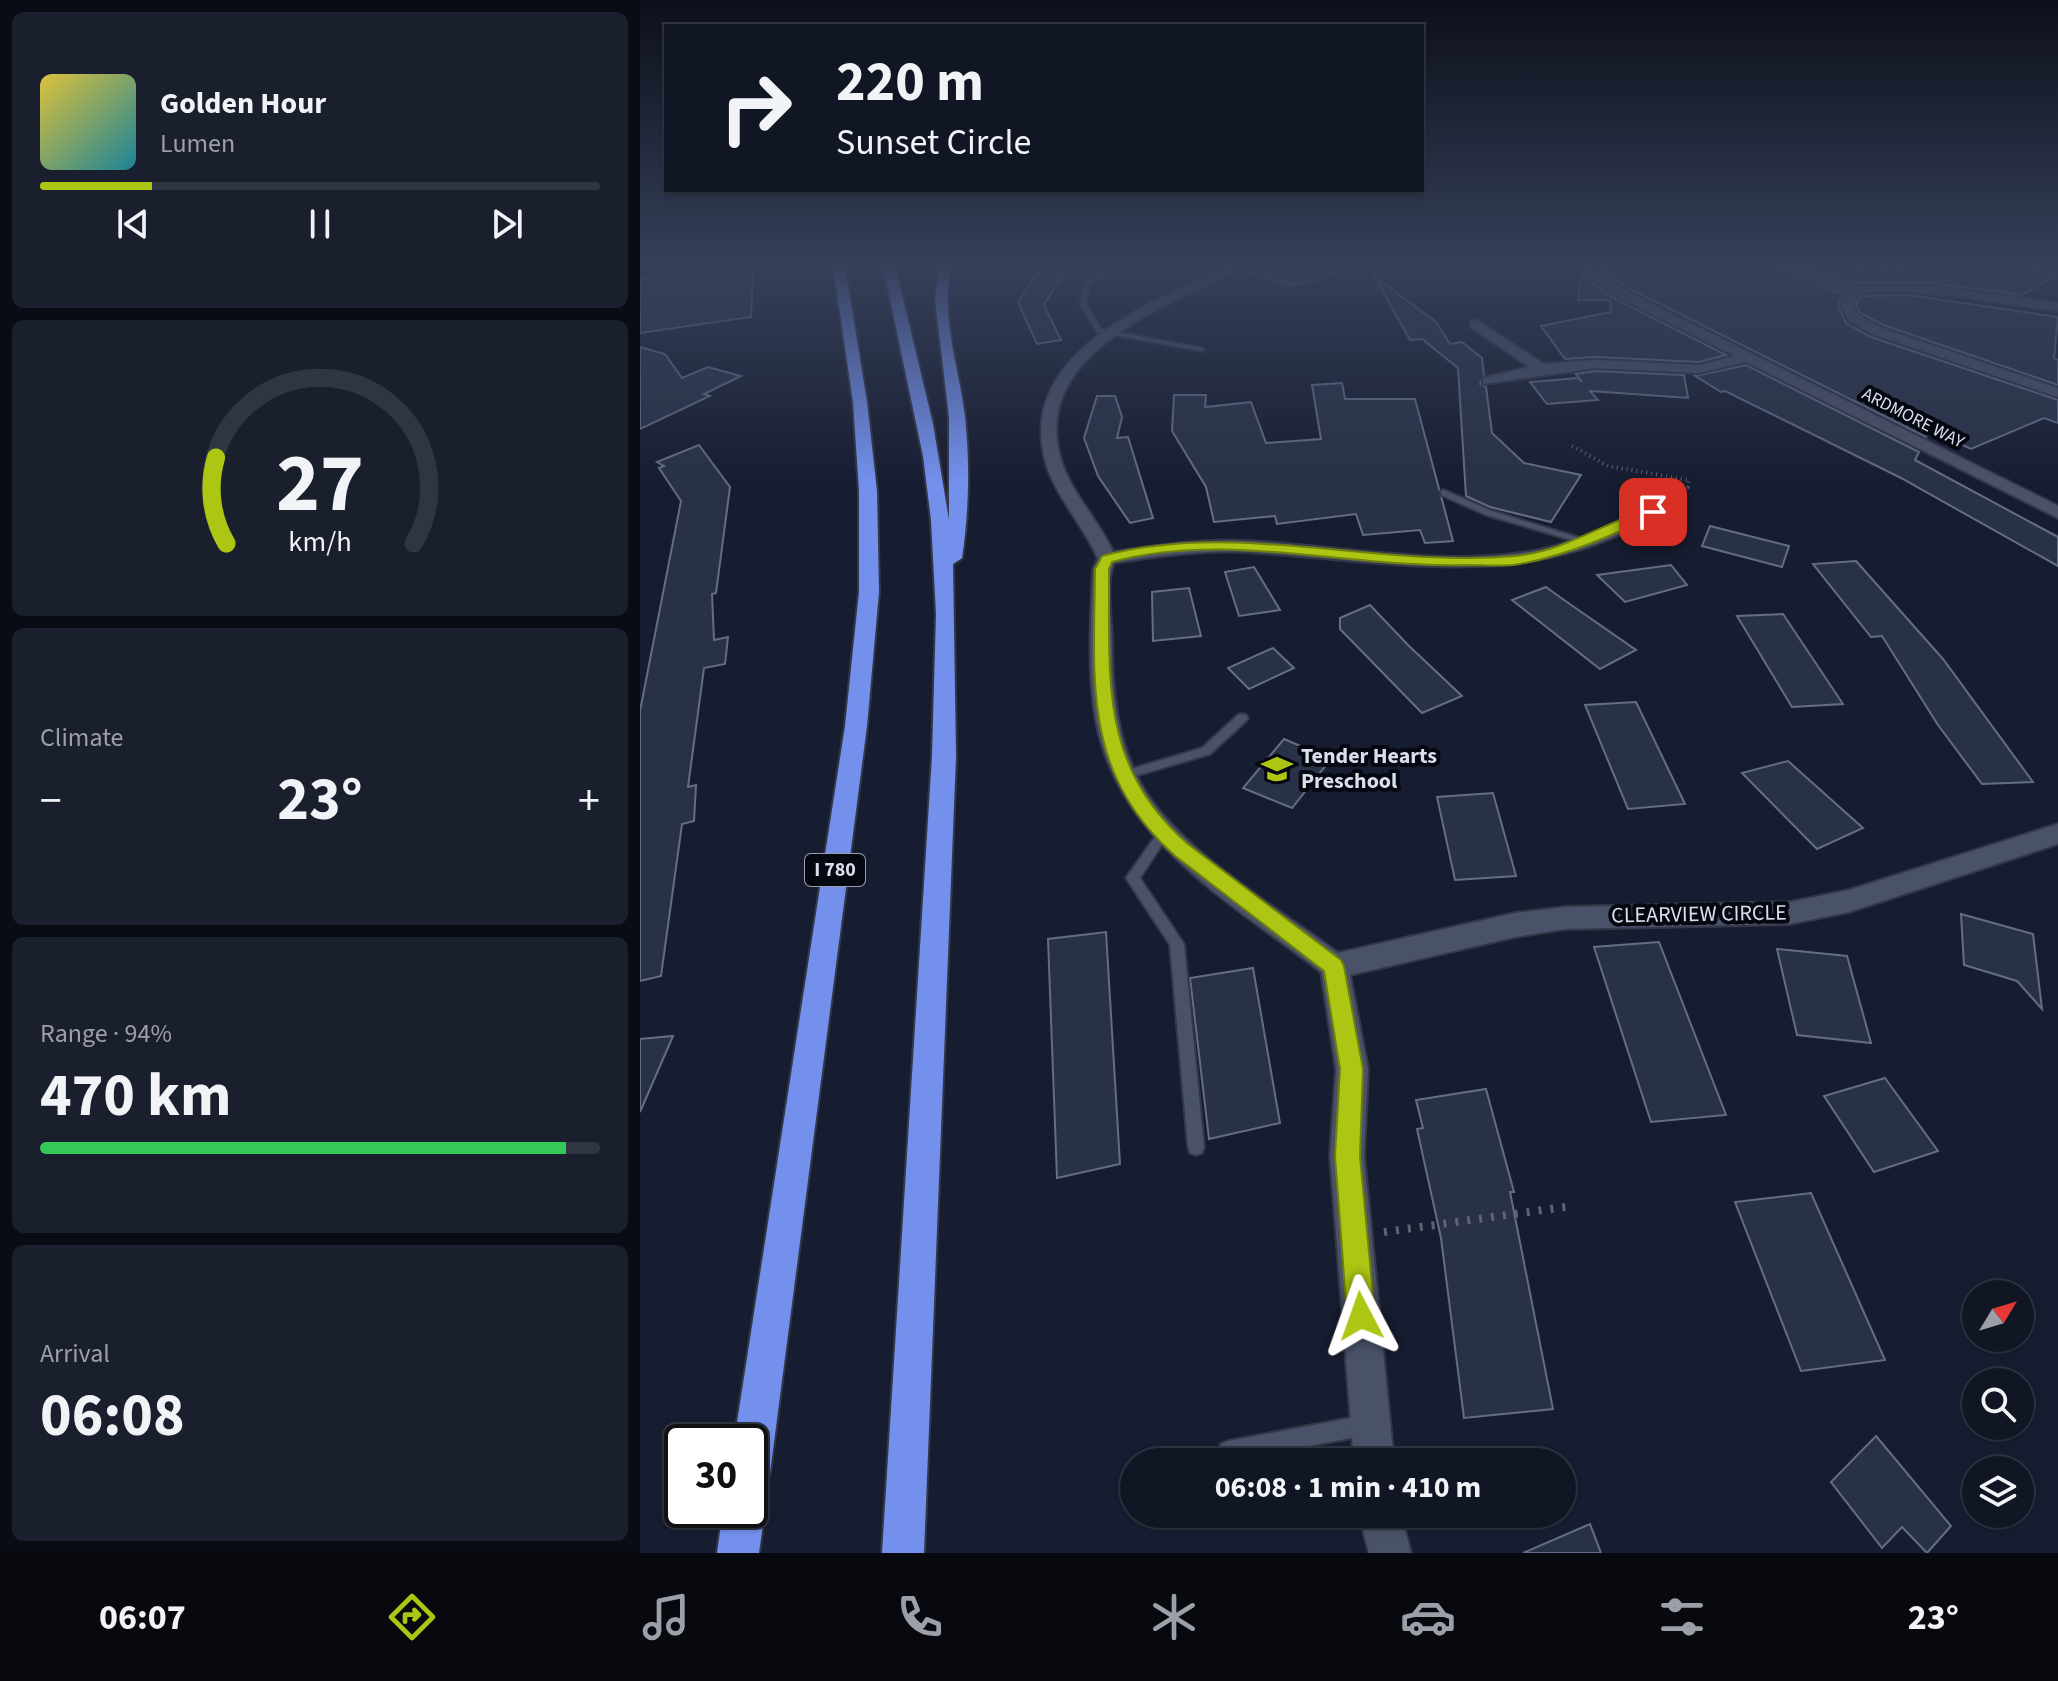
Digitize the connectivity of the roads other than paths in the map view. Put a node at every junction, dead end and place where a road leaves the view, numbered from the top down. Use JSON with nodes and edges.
{"nodes":[{"id":1,"x":848,"y":338,"type":"edge"},
{"id":2,"x":905,"y":338,"type":"edge"},
{"id":3,"x":946,"y":338,"type":"edge"},
{"id":4,"x":1105,"y":338,"type":"edge"},
{"id":5,"x":1141,"y":338,"type":"edge"},
{"id":6,"x":1497,"y":338,"type":"edge"},
{"id":7,"x":1712,"y":338,"type":"edge"},
{"id":8,"x":1899,"y":338,"type":"edge"},
{"id":9,"x":1201,"y":350,"type":"dead end"},
{"id":10,"x":1749,"y":357,"type":"junction"},
{"id":11,"x":1541,"y":369,"type":"junction"},
{"id":12,"x":1488,"y":381,"type":"dead end"},
{"id":13,"x":2058,"y":393,"type":"edge"},
{"id":14,"x":1444,"y":493,"type":"dead end"},
{"id":15,"x":1653,"y":512,"type":"dead end"},
{"id":16,"x":2058,"y":513,"type":"edge"},
{"id":17,"x":1588,"y":542,"type":"junction"},
{"id":18,"x":1107,"y":559,"type":"junction"},
{"id":19,"x":945,"y":604,"type":"junction"},
{"id":20,"x":1242,"y":718,"type":"dead end"},
{"id":21,"x":1125,"y":775,"type":"junction"},
{"id":22,"x":1163,"y":834,"type":"junction"},
{"id":23,"x":2058,"y":834,"type":"edge"},
{"id":24,"x":1334,"y":966,"type":"junction"},
{"id":25,"x":1196,"y":1147,"type":"dead end"},
{"id":26,"x":757,"y":1424,"type":"edge"},
{"id":27,"x":1371,"y":1424,"type":"junction"},
{"id":28,"x":1244,"y":1448,"type":"edge"},
{"id":29,"x":1373,"y":1448,"type":"edge"},
{"id":30,"x":741,"y":1528,"type":"edge"},
{"id":31,"x":1384,"y":1528,"type":"edge"},
{"id":32,"x":738,"y":1553,"type":"edge"},
{"id":33,"x":903,"y":1553,"type":"edge"},
{"id":34,"x":1390,"y":1553,"type":"edge"}],
"edges":[{"from":1,"to":26,"type":"highway","number":"I 780"},
{"from":2,"to":19,"type":"highway"},
{"from":3,"to":19,"type":"highway"},
{"from":4,"to":18,"type":"street"},
{"from":5,"to":9,"type":"lane"},
{"from":6,"to":11,"type":"street"},
{"from":7,"to":10,"type":"street","name":"ARDMORE WAY"},
{"from":8,"to":13,"type":"street"},
{"from":10,"to":11,"type":"street"},
{"from":10,"to":16,"type":"street","name":"ARDMORE WAY"},
{"from":11,"to":12,"type":"street"},
{"from":14,"to":17,"type":"lane"},
{"from":15,"to":17,"type":"street"},
{"from":17,"to":18,"type":"street"},
{"from":18,"to":21,"type":"street"},
{"from":19,"to":33,"type":"highway"},
{"from":20,"to":21,"type":"lane"},
{"from":21,"to":22,"type":"street"},
{"from":22,"to":24,"type":"street"},
{"from":22,"to":25,"type":"lane"},
{"from":23,"to":24,"type":"street","name":"CLEARVIEW CIRCLE"},
{"from":24,"to":27,"type":"street"},
{"from":27,"to":28,"type":"lane"},
{"from":27,"to":29,"type":"street"},
{"from":30,"to":32,"type":"highway"},
{"from":31,"to":34,"type":"street"}]}
